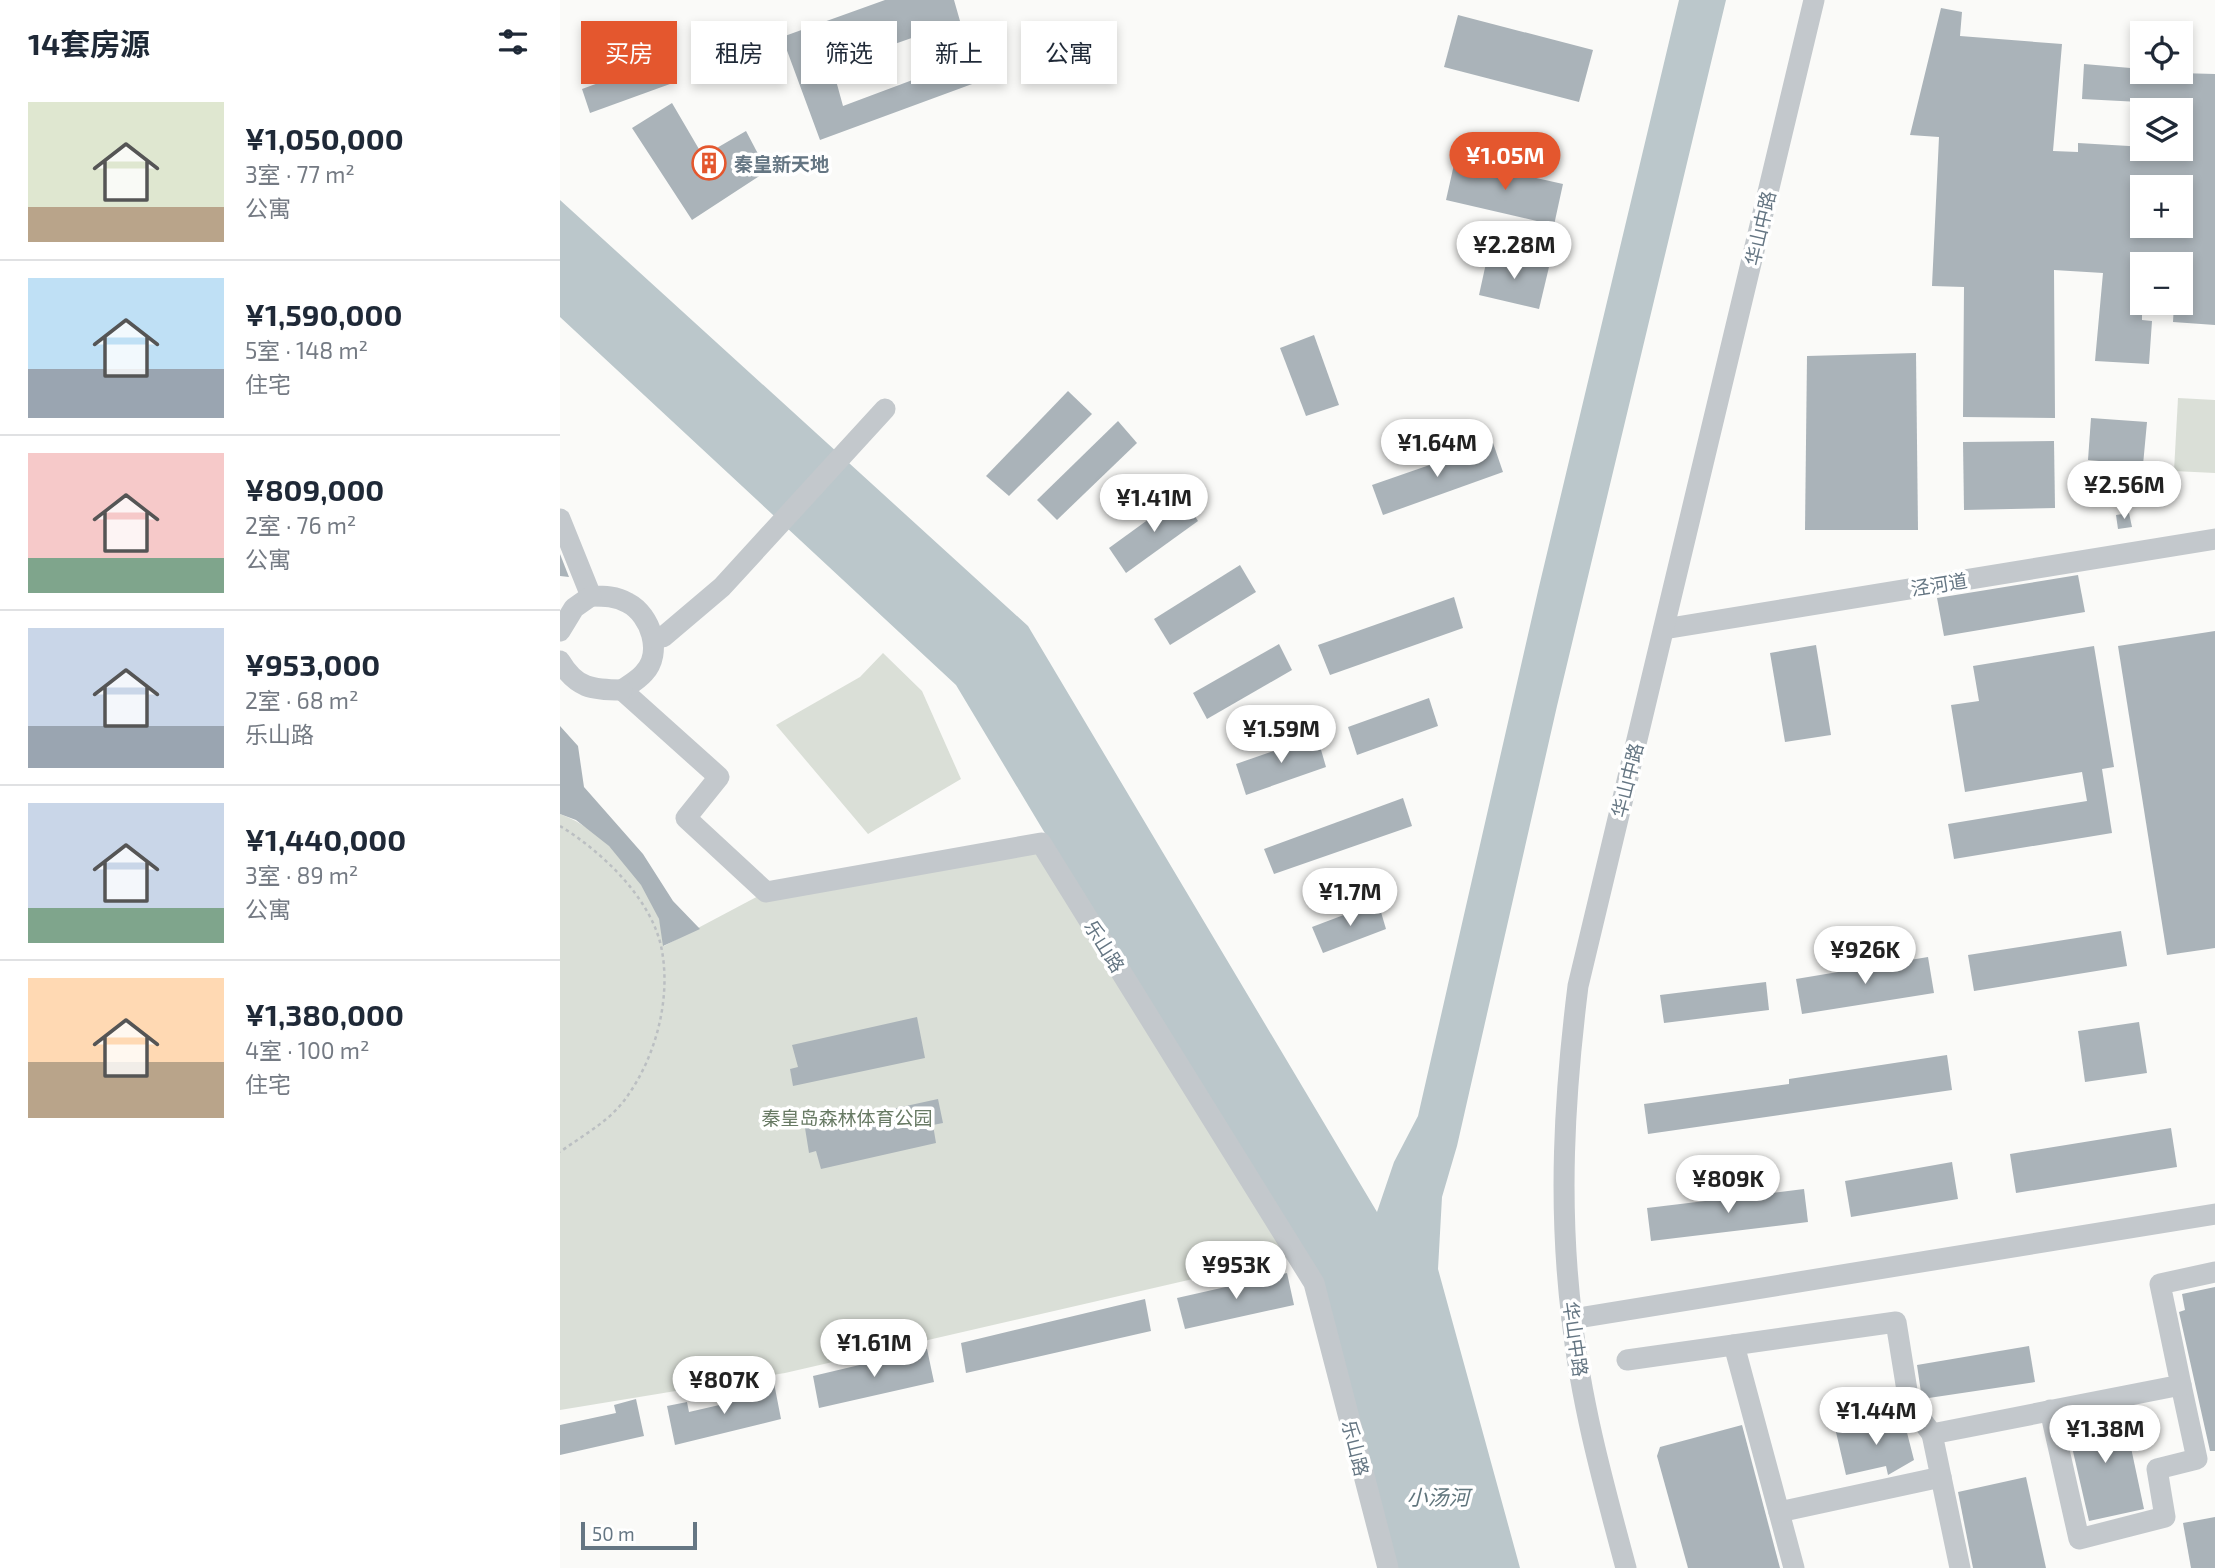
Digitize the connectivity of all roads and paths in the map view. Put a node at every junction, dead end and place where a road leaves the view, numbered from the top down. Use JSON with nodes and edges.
{"nodes":[{"id":1,"x":1814,"y":0,"type":"edge"},
{"id":2,"x":884,"y":409,"type":"dead end"},
{"id":3,"x":560,"y":519,"type":"edge"},
{"id":4,"x":2215,"y":539,"type":"edge"},
{"id":5,"x":591,"y":596,"type":"junction"},
{"id":6,"x":1664,"y":629,"type":"junction"},
{"id":7,"x":560,"y":631,"type":"edge"},
{"id":8,"x":653,"y":637,"type":"junction"},
{"id":9,"x":560,"y":661,"type":"edge"},
{"id":10,"x":622,"y":690,"type":"junction"},
{"id":11,"x":560,"y":826,"type":"edge"},
{"id":12,"x":560,"y":1152,"type":"edge"},
{"id":13,"x":2215,"y":1214,"type":"edge"},
{"id":14,"x":2215,"y":1272,"type":"edge"},
{"id":15,"x":1572,"y":1319,"type":"junction"},
{"id":16,"x":1734,"y":1345,"type":"junction"},
{"id":17,"x":1627,"y":1360,"type":"dead end"},
{"id":18,"x":2181,"y":1385,"type":"junction"},
{"id":19,"x":2050,"y":1410,"type":"junction"},
{"id":20,"x":1932,"y":1434,"type":"junction"},
{"id":21,"x":1941,"y":1477,"type":"junction"},
{"id":22,"x":1779,"y":1513,"type":"junction"},
{"id":23,"x":1388,"y":1568,"type":"edge"},
{"id":24,"x":1626,"y":1568,"type":"edge"},
{"id":25,"x":1794,"y":1568,"type":"edge"},
{"id":26,"x":1960,"y":1568,"type":"edge"}],
"edges":[{"from":1,"to":6,"type":"street","name":"华山中路"},
{"from":2,"to":8,"type":"street"},
{"from":3,"to":5,"type":"street"},
{"from":4,"to":6,"type":"street","name":"泾河道"},
{"from":5,"to":7,"type":"street"},
{"from":5,"to":8,"type":"street"},
{"from":6,"to":15,"type":"street","name":"华山中路"},
{"from":8,"to":10,"type":"street"},
{"from":9,"to":10,"type":"street"},
{"from":10,"to":23,"type":"street","name":"乐山路"},
{"from":11,"to":12,"type":"path"},
{"from":13,"to":15,"type":"street"},
{"from":14,"to":18,"type":"street"},
{"from":15,"to":24,"type":"street","name":"华山中路"},
{"from":16,"to":17,"type":"street"},
{"from":16,"to":20,"type":"street"},
{"from":16,"to":22,"type":"street"},
{"from":18,"to":19,"type":"street"},
{"from":18,"to":19,"type":"street"},
{"from":19,"to":20,"type":"street"},
{"from":20,"to":21,"type":"street"},
{"from":21,"to":22,"type":"street"},
{"from":21,"to":26,"type":"street"},
{"from":22,"to":25,"type":"street"}]}
